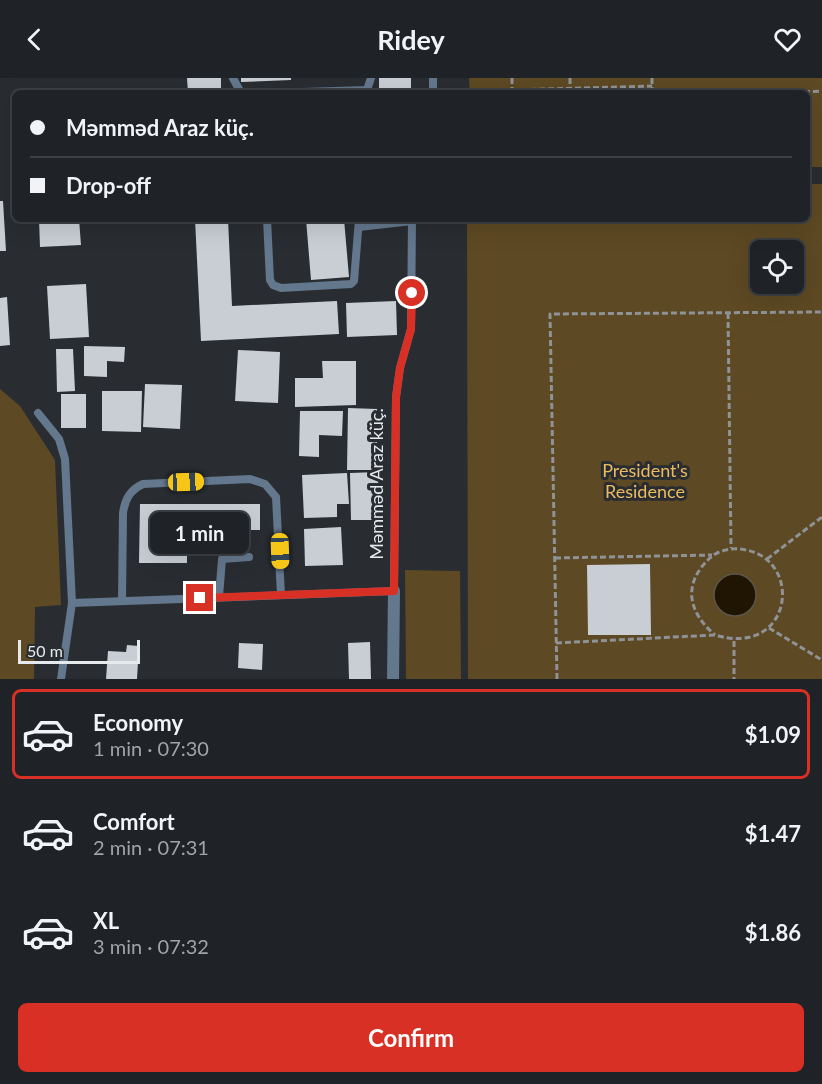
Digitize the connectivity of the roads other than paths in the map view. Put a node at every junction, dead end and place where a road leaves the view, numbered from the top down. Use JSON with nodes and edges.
{"nodes":[{"id":1,"x":267,"y":222,"type":"edge"},
{"id":2,"x":377,"y":222,"type":"edge"},
{"id":3,"x":412,"y":222,"type":"edge"},
{"id":4,"x":359,"y":223,"type":"edge"},
{"id":5,"x":38,"y":413,"type":"dead end"},
{"id":6,"x":249,"y":557,"type":"dead end"},
{"id":7,"x":394,"y":591,"type":"junction"},
{"id":8,"x":281,"y":595,"type":"junction"},
{"id":9,"x":219,"y":597,"type":"junction"},
{"id":10,"x":122,"y":600,"type":"junction"},
{"id":11,"x":72,"y":603,"type":"junction"},
{"id":12,"x":61,"y":679,"type":"edge"},
{"id":13,"x":393,"y":679,"type":"edge"}],
"edges":[{"from":1,"to":4,"type":"lane"},
{"from":2,"to":4,"type":"lane"},
{"from":3,"to":7,"type":"lane","name":"Məmməd Araz küç."},
{"from":5,"to":11,"type":"lane"},
{"from":6,"to":9,"type":"lane"},
{"from":7,"to":8,"type":"lane"},
{"from":7,"to":13,"type":"street","name":"Məmməd Araz küç."},
{"from":8,"to":9,"type":"lane"},
{"from":8,"to":10,"type":"lane"},
{"from":9,"to":10,"type":"lane"},
{"from":10,"to":11,"type":"lane"},
{"from":11,"to":12,"type":"lane"}]}
